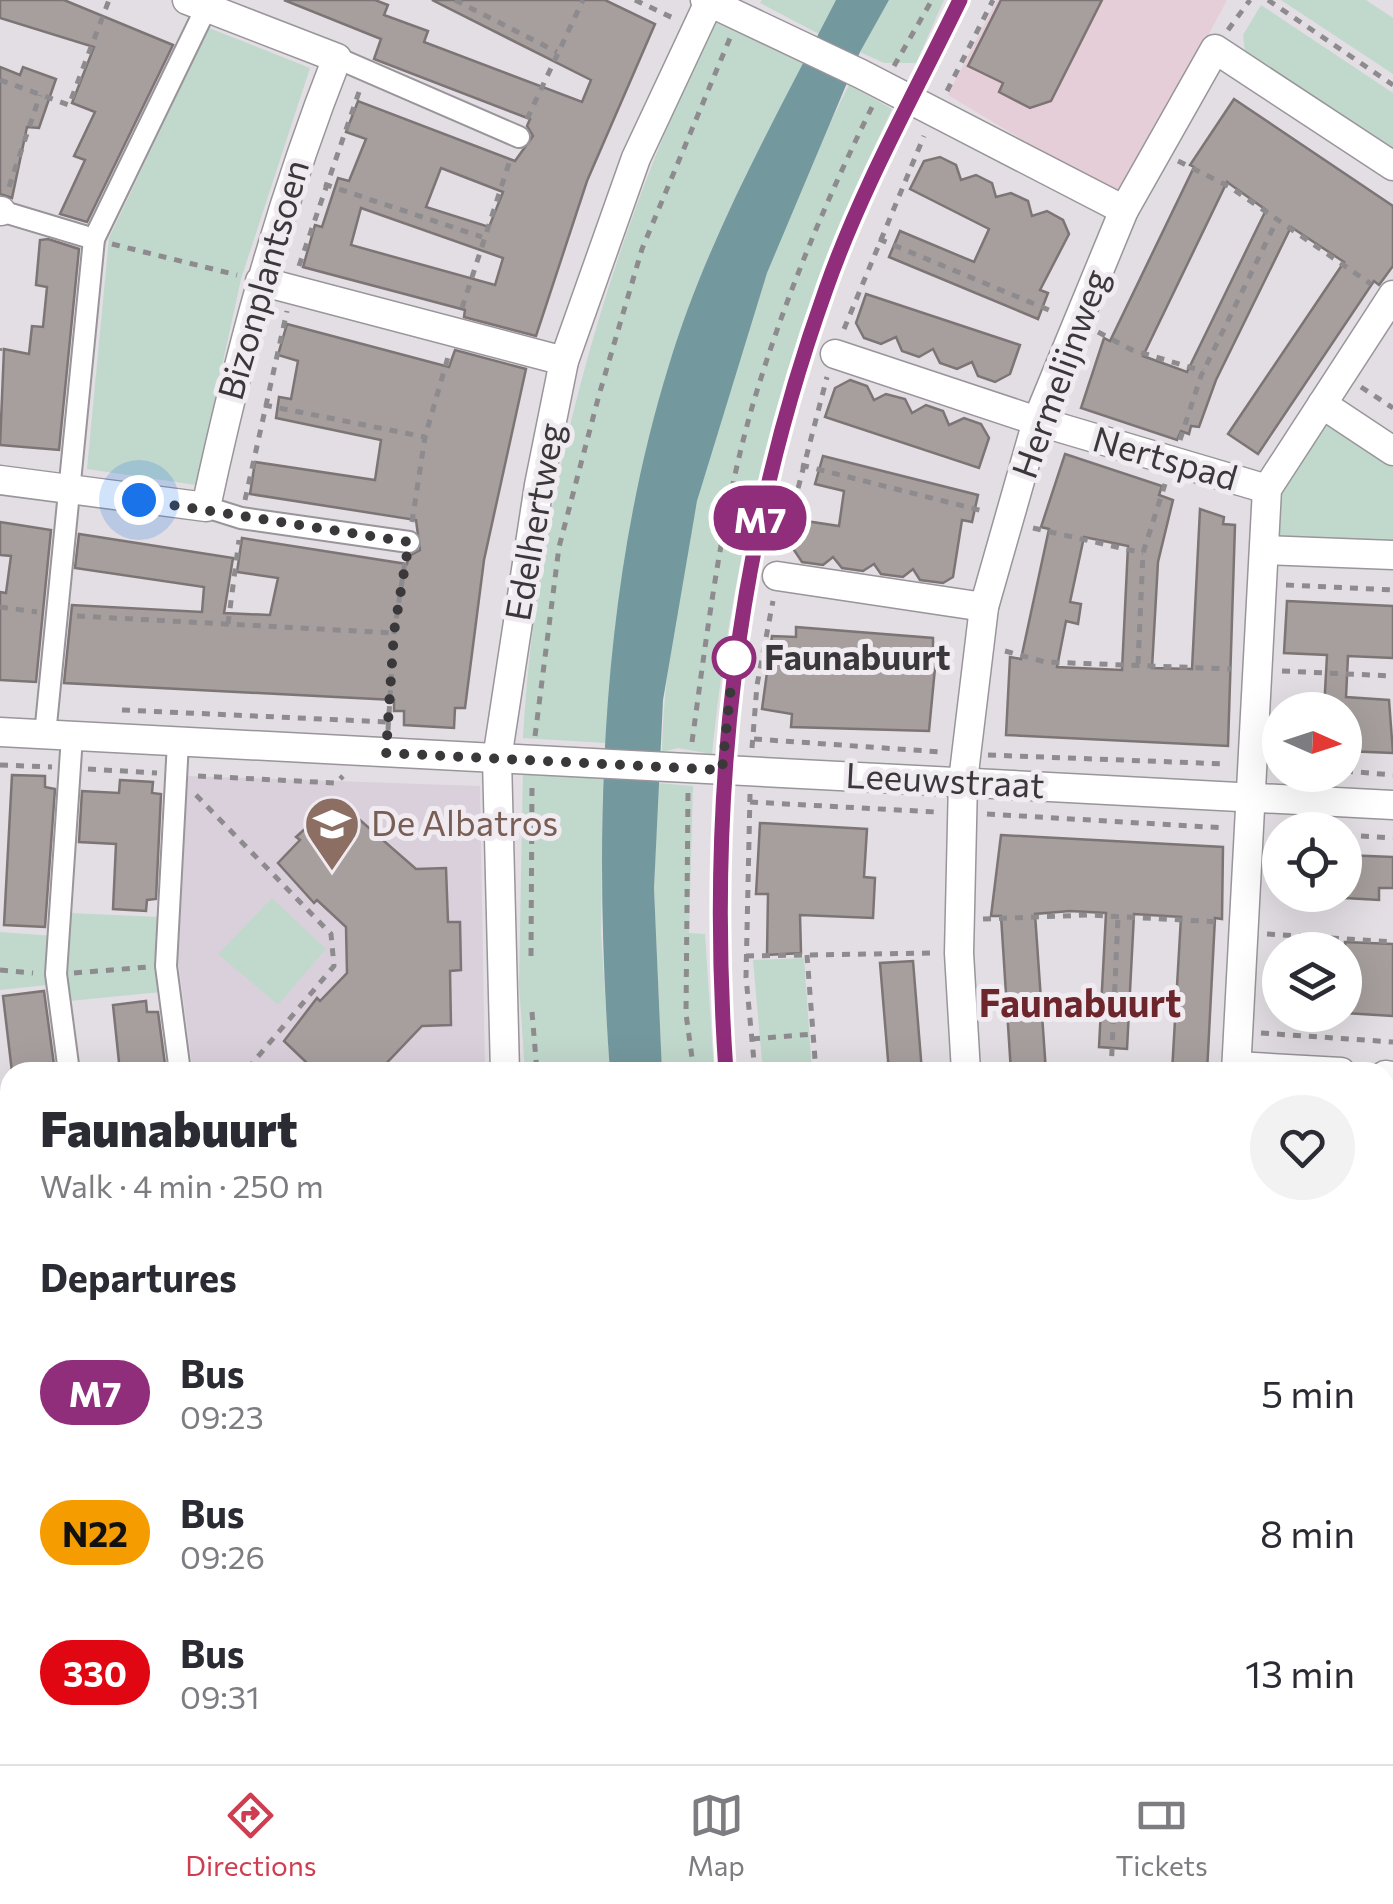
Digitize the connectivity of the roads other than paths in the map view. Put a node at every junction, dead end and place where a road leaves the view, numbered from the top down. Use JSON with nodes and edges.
{"nodes":[{"id":1,"x":960,"y":0,"type":"edge"},
{"id":2,"x":708,"y":1,"type":"edge"},
{"id":3,"x":201,"y":2,"type":"edge"},
{"id":4,"x":337,"y":58,"type":"junction"},
{"id":5,"x":924,"y":107,"type":"junction"},
{"id":6,"x":518,"y":137,"type":"road end"},
{"id":7,"x":1393,"y":166,"type":"edge"},
{"id":8,"x":1124,"y":210,"type":"junction"},
{"id":9,"x":0,"y":211,"type":"edge"},
{"id":10,"x":94,"y":239,"type":"junction"},
{"id":11,"x":260,"y":281,"type":"junction"},
{"id":12,"x":1392,"y":296,"type":"edge"},
{"id":13,"x":835,"y":354,"type":"road end"},
{"id":14,"x":564,"y":362,"type":"junction"},
{"id":15,"x":1322,"y":404,"type":"junction"},
{"id":16,"x":1037,"y":422,"type":"junction"},
{"id":17,"x":1393,"y":451,"type":"edge"},
{"id":18,"x":0,"y":480,"type":"edge"},
{"id":19,"x":1267,"y":489,"type":"junction"},
{"id":20,"x":72,"y":492,"type":"junction"},
{"id":21,"x":206,"y":508,"type":"junction"},
{"id":22,"x":409,"y":542,"type":"road end"},
{"id":23,"x":1264,"y":550,"type":"junction"},
{"id":24,"x":1393,"y":555,"type":"edge"},
{"id":25,"x":777,"y":576,"type":"road end"},
{"id":26,"x":984,"y":607,"type":"junction"},
{"id":27,"x":0,"y":732,"type":"edge"},
{"id":28,"x":58,"y":735,"type":"junction"},
{"id":29,"x":178,"y":742,"type":"junction"},
{"id":30,"x":497,"y":759,"type":"junction"},
{"id":31,"x":964,"y":767,"type":"junction"},
{"id":32,"x":736,"y":772,"type":"junction"},
{"id":33,"x":1251,"y":795,"type":"junction"},
{"id":34,"x":1393,"y":805,"type":"edge"},
{"id":35,"x":68,"y":1062,"type":"edge"},
{"id":36,"x":179,"y":1062,"type":"edge"},
{"id":37,"x":506,"y":1062,"type":"edge"},
{"id":38,"x":726,"y":1062,"type":"edge"},
{"id":39,"x":965,"y":1062,"type":"edge"},
{"id":40,"x":1236,"y":1062,"type":"edge"}],
"edges":[{"from":1,"to":5,"type":"lane"},
{"from":2,"to":5,"type":"street"},
{"from":2,"to":14,"type":"street","name":"Edelhertweg"},
{"from":3,"to":4,"type":"street"},
{"from":3,"to":10,"type":"street"},
{"from":4,"to":6,"type":"street"},
{"from":4,"to":11,"type":"street","name":"Bizonplantsoen"},
{"from":5,"to":8,"type":"street"},
{"from":5,"to":32,"type":"lane"},
{"from":7,"to":8,"type":"street","name":"Hermelijnweg"},
{"from":8,"to":16,"type":"street","name":"Hermelijnweg"},
{"from":9,"to":10,"type":"street"},
{"from":10,"to":20,"type":"street"},
{"from":11,"to":14,"type":"street"},
{"from":11,"to":21,"type":"street","name":"Bizonplantsoen"},
{"from":12,"to":15,"type":"street"},
{"from":13,"to":16,"type":"street","name":"Nertspad"},
{"from":14,"to":30,"type":"street","name":"Edelhertweg"},
{"from":15,"to":17,"type":"street"},
{"from":15,"to":19,"type":"street"},
{"from":16,"to":19,"type":"street","name":"Nertspad"},
{"from":16,"to":26,"type":"street","name":"Hermelijnweg"},
{"from":18,"to":20,"type":"street"},
{"from":19,"to":23,"type":"street"},
{"from":20,"to":21,"type":"street"},
{"from":20,"to":28,"type":"street"},
{"from":21,"to":22,"type":"street"},
{"from":23,"to":24,"type":"street"},
{"from":23,"to":33,"type":"street"},
{"from":25,"to":26,"type":"street"},
{"from":26,"to":31,"type":"street","name":"Hermelijnweg"},
{"from":27,"to":28,"type":"street","name":"Leeuwstraat"},
{"from":28,"to":29,"type":"street","name":"Leeuwstraat"},
{"from":28,"to":35,"type":"street"},
{"from":29,"to":30,"type":"street","name":"Leeuwstraat"},
{"from":29,"to":36,"type":"street"},
{"from":30,"to":32,"type":"street","name":"Leeuwstraat"},
{"from":30,"to":37,"type":"street","name":"Edelhertweg"},
{"from":31,"to":32,"type":"street","name":"Leeuwstraat"},
{"from":31,"to":33,"type":"street","name":"Leeuwstraat"},
{"from":31,"to":39,"type":"street","name":"Hermelijnweg"},
{"from":32,"to":38,"type":"lane"},
{"from":33,"to":34,"type":"street","name":"Leeuwstraat"},
{"from":33,"to":40,"type":"street"}]}
